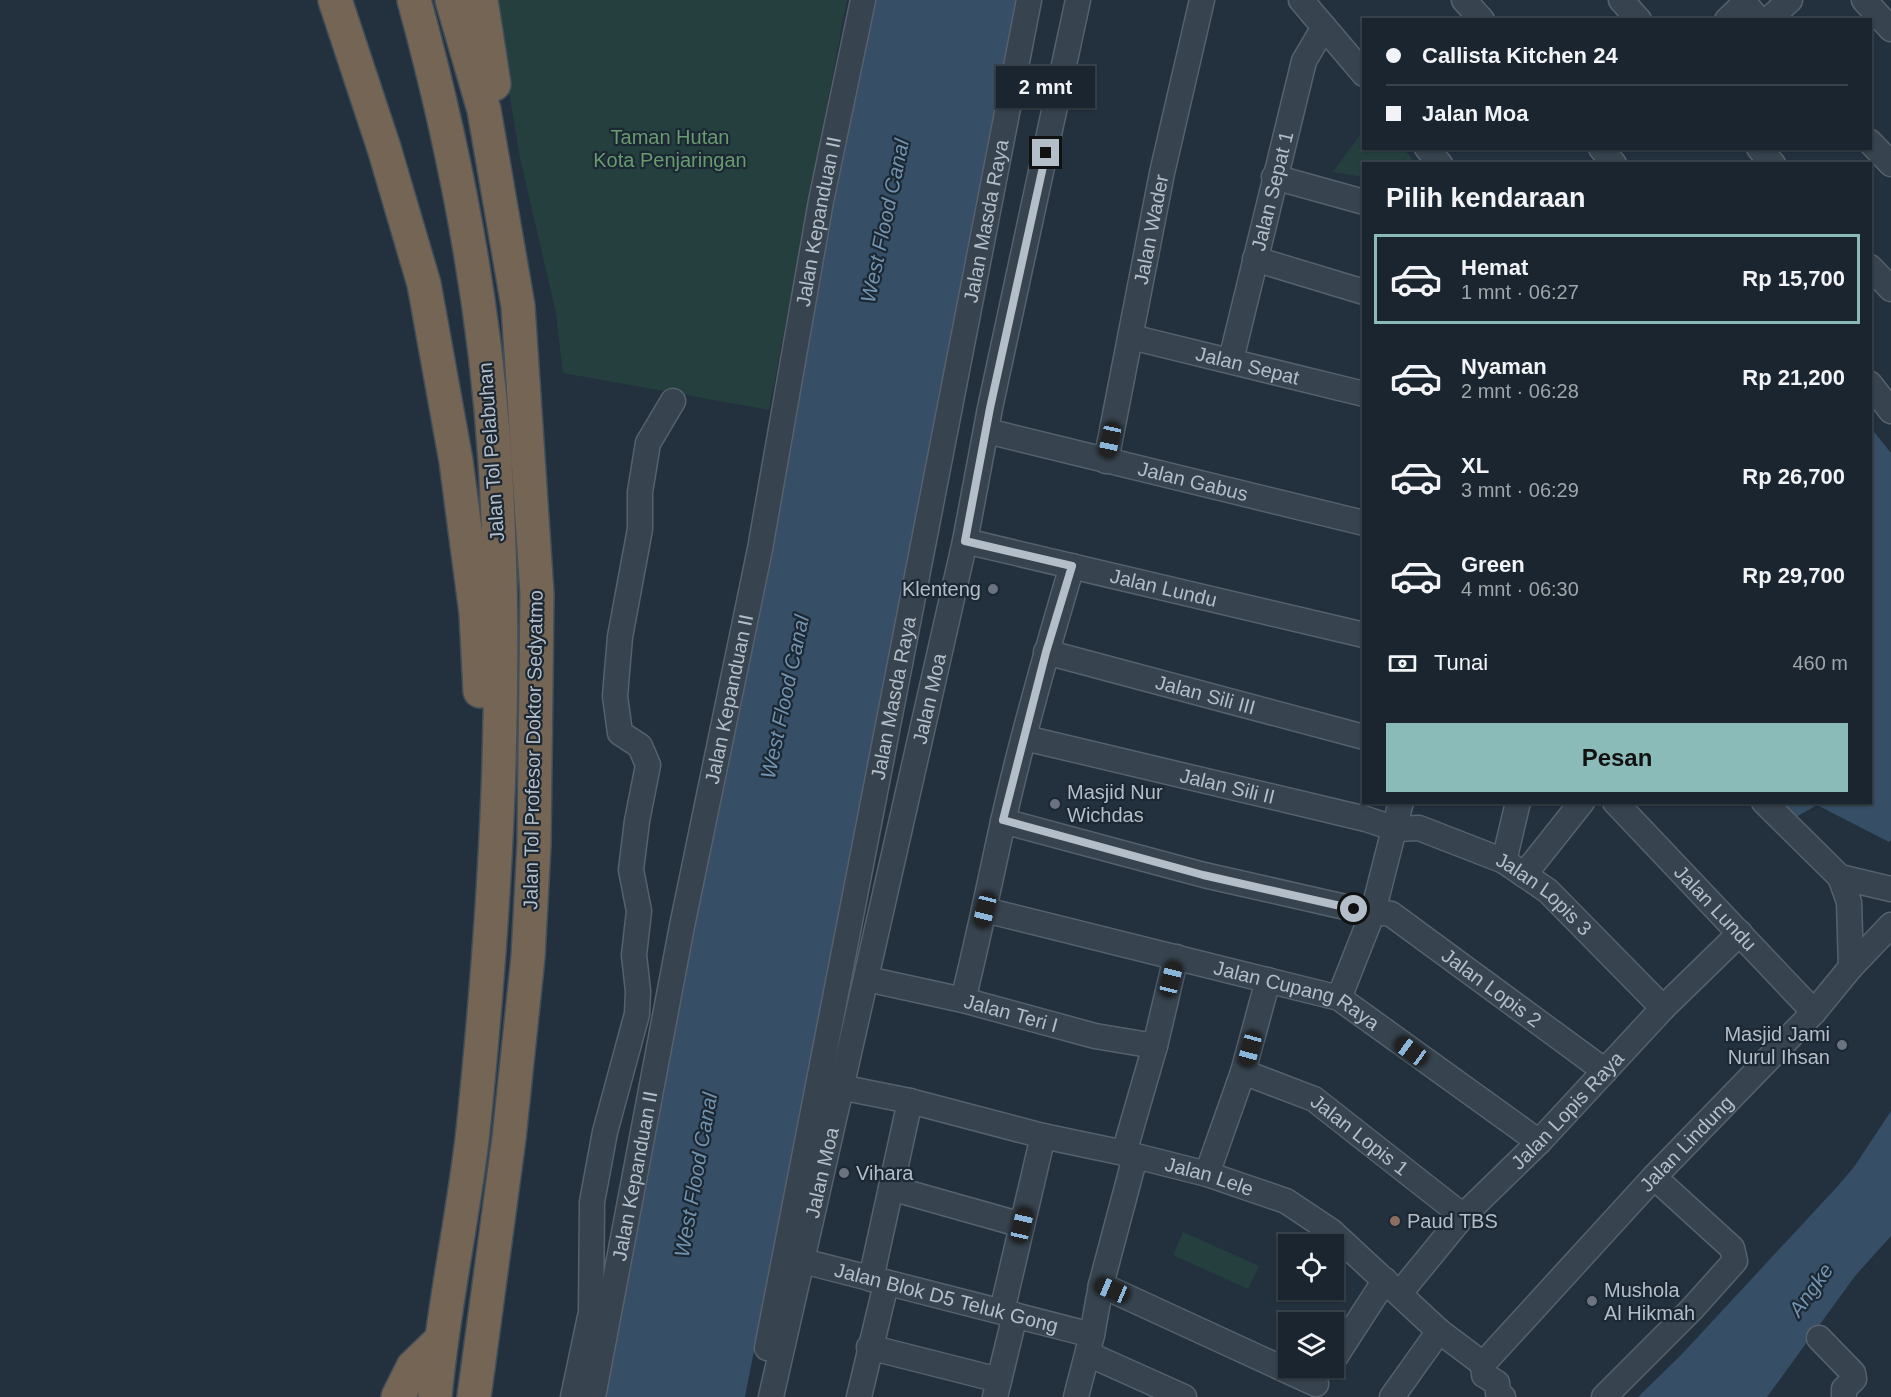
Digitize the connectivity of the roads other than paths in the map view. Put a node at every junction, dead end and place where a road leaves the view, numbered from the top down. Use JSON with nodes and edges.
{"nodes":[{"id":1,"x":335,"y":0,"type":"edge"},
{"id":2,"x":414,"y":0,"type":"edge"},
{"id":3,"x":452,"y":0,"type":"edge"},
{"id":4,"x":481,"y":0,"type":"edge"},
{"id":5,"x":863,"y":0,"type":"edge"},
{"id":6,"x":1029,"y":0,"type":"edge"},
{"id":7,"x":1078,"y":0,"type":"edge"},
{"id":8,"x":1202,"y":0,"type":"edge"},
{"id":9,"x":1301,"y":0,"type":"edge"},
{"id":10,"x":1464,"y":0,"type":"edge"},
{"id":11,"x":1621,"y":0,"type":"edge"},
{"id":12,"x":1790,"y":0,"type":"edge"},
{"id":13,"x":1864,"y":0,"type":"edge"},
{"id":14,"x":1749,"y":8,"type":"edge"},
{"id":15,"x":1480,"y":18,"type":"edge"},
{"id":16,"x":1636,"y":18,"type":"edge"},
{"id":17,"x":1731,"y":18,"type":"edge"},
{"id":18,"x":1770,"y":18,"type":"edge"},
{"id":19,"x":1324,"y":27,"type":"junction"},
{"id":20,"x":1891,"y":29,"type":"edge"},
{"id":21,"x":1362,"y":72,"type":"edge"},
{"id":22,"x":1872,"y":144,"type":"edge"},
{"id":23,"x":1603,"y":150,"type":"edge"},
{"id":24,"x":1761,"y":150,"type":"edge"},
{"id":25,"x":494,"y":158,"type":"junction"},
{"id":26,"x":1612,"y":162,"type":"edge"},
{"id":27,"x":1771,"y":162,"type":"edge"},
{"id":28,"x":1891,"y":164,"type":"edge"},
{"id":29,"x":1274,"y":177,"type":"junction"},
{"id":30,"x":1362,"y":201,"type":"edge"},
{"id":31,"x":1256,"y":259,"type":"junction"},
{"id":32,"x":1872,"y":269,"type":"edge"},
{"id":33,"x":1891,"y":289,"type":"edge"},
{"id":34,"x":1362,"y":291,"type":"edge"},
{"id":35,"x":1131,"y":337,"type":"junction"},
{"id":36,"x":1231,"y":360,"type":"junction"},
{"id":37,"x":1872,"y":387,"type":"edge"},
{"id":38,"x":1362,"y":393,"type":"edge"},
{"id":39,"x":673,"y":401,"type":"dead end"},
{"id":40,"x":1891,"y":411,"type":"edge"},
{"id":41,"x":987,"y":431,"type":"junction"},
{"id":42,"x":1106,"y":461,"type":"junction"},
{"id":43,"x":1362,"y":523,"type":"edge"},
{"id":44,"x":965,"y":541,"type":"junction"},
{"id":45,"x":1072,"y":566,"type":"junction"},
{"id":46,"x":1362,"y":635,"type":"edge"},
{"id":47,"x":1046,"y":652,"type":"junction"},
{"id":48,"x":1362,"y":736,"type":"edge"},
{"id":49,"x":1025,"y":738,"type":"junction"},
{"id":50,"x":1401,"y":804,"type":"edge"},
{"id":51,"x":1518,"y":804,"type":"edge"},
{"id":52,"x":1580,"y":804,"type":"edge"},
{"id":53,"x":1617,"y":804,"type":"edge"},
{"id":54,"x":1766,"y":804,"type":"edge"},
{"id":55,"x":1003,"y":820,"type":"junction"},
{"id":56,"x":1396,"y":829,"type":"junction"},
{"id":57,"x":1504,"y":861,"type":"junction"},
{"id":58,"x":1524,"y":875,"type":"junction"},
{"id":59,"x":1840,"y":877,"type":"junction"},
{"id":60,"x":1891,"y":889,"type":"edge"},
{"id":61,"x":985,"y":910,"type":"junction"},
{"id":62,"x":490,"y":911,"type":"junction"},
{"id":63,"x":1373,"y":912,"type":"junction"},
{"id":64,"x":1891,"y":925,"type":"edge"},
{"id":65,"x":1740,"y":933,"type":"junction"},
{"id":66,"x":1176,"y":957,"type":"junction"},
{"id":67,"x":1851,"y":967,"type":"junction"},
{"id":68,"x":867,"y":979,"type":"junction"},
{"id":69,"x":1268,"y":981,"type":"junction"},
{"id":70,"x":1338,"y":998,"type":"junction"},
{"id":71,"x":963,"y":1000,"type":"junction"},
{"id":72,"x":1664,"y":1008,"type":"junction"},
{"id":73,"x":1814,"y":1012,"type":"junction"},
{"id":74,"x":1155,"y":1046,"type":"junction"},
{"id":75,"x":1605,"y":1071,"type":"junction"},
{"id":76,"x":1243,"y":1072,"type":"junction"},
{"id":77,"x":840,"y":1087,"type":"junction"},
{"id":78,"x":909,"y":1101,"type":"junction"},
{"id":79,"x":1043,"y":1136,"type":"junction"},
{"id":80,"x":1539,"y":1142,"type":"junction"},
{"id":81,"x":1129,"y":1155,"type":"junction"},
{"id":82,"x":1207,"y":1174,"type":"junction"},
{"id":83,"x":1654,"y":1177,"type":"junction"},
{"id":84,"x":891,"y":1188,"type":"junction"},
{"id":85,"x":1463,"y":1216,"type":"junction"},
{"id":86,"x":1022,"y":1225,"type":"junction"},
{"id":87,"x":802,"y":1262,"type":"junction"},
{"id":88,"x":878,"y":1282,"type":"junction"},
{"id":89,"x":1101,"y":1286,"type":"junction"},
{"id":90,"x":1393,"y":1286,"type":"junction"},
{"id":91,"x":1008,"y":1313,"type":"junction"},
{"id":92,"x":1439,"y":1331,"type":"junction"},
{"id":93,"x":1819,"y":1338,"type":"dead end"},
{"id":94,"x":440,"y":1341,"type":"junction"},
{"id":95,"x":1090,"y":1344,"type":"junction"},
{"id":96,"x":869,"y":1347,"type":"junction"},
{"id":97,"x":1344,"y":1347,"type":"edge"},
{"id":98,"x":1483,"y":1364,"type":"junction"},
{"id":99,"x":1317,"y":1383,"type":"edge"},
{"id":100,"x":997,"y":1388,"type":"edge"},
{"id":101,"x":1499,"y":1396,"type":"edge"},
{"id":102,"x":398,"y":1397,"type":"edge"},
{"id":103,"x":435,"y":1397,"type":"edge"},
{"id":104,"x":474,"y":1397,"type":"edge"},
{"id":105,"x":573,"y":1397,"type":"edge"},
{"id":106,"x":593,"y":1397,"type":"edge"},
{"id":107,"x":757,"y":1397,"type":"edge"},
{"id":108,"x":771,"y":1397,"type":"edge"},
{"id":109,"x":859,"y":1397,"type":"edge"},
{"id":110,"x":1076,"y":1397,"type":"edge"},
{"id":111,"x":1184,"y":1397,"type":"edge"},
{"id":112,"x":1392,"y":1397,"type":"edge"},
{"id":113,"x":1604,"y":1397,"type":"edge"},
{"id":114,"x":1844,"y":1397,"type":"edge"}],
"edges":[{"from":1,"to":62,"type":"highway"},
{"from":2,"to":62,"type":"highway","name":"Jalan Tol Pelabuhan"},
{"from":3,"to":25,"type":"highway","name":"Jalan Tol Profesor Doktor Sedyatmo"},
{"from":4,"to":25,"type":"highway"},
{"from":5,"to":106,"type":"street","name":"Jalan Kepanduan II"},
{"from":6,"to":107,"type":"street","name":"Jalan Masda Raya"},
{"from":7,"to":41,"type":"street","name":"Jalan Moa"},
{"from":8,"to":35,"type":"street","name":"Jalan Wader"},
{"from":9,"to":19,"type":"street"},
{"from":10,"to":15,"type":"street"},
{"from":11,"to":16,"type":"street"},
{"from":12,"to":18,"type":"street"},
{"from":13,"to":20,"type":"street"},
{"from":14,"to":17,"type":"street"},
{"from":19,"to":21,"type":"street"},
{"from":19,"to":29,"type":"street","name":"Jalan Sepat 1"},
{"from":22,"to":28,"type":"street"},
{"from":23,"to":26,"type":"street"},
{"from":24,"to":27,"type":"street"},
{"from":25,"to":104,"type":"highway","name":"Jalan Tol Profesor Doktor Sedyatmo"},
{"from":29,"to":30,"type":"street"},
{"from":29,"to":31,"type":"street","name":"Jalan Sepat 1"},
{"from":31,"to":34,"type":"street"},
{"from":31,"to":36,"type":"street","name":"Jalan Sepat 1"},
{"from":32,"to":33,"type":"street"},
{"from":35,"to":36,"type":"street","name":"Jalan Sepat"},
{"from":35,"to":42,"type":"street","name":"Jalan Wader"},
{"from":36,"to":38,"type":"street","name":"Jalan Sepat"},
{"from":37,"to":40,"type":"street"},
{"from":39,"to":105,"type":"street","name":"Jalan Kepanduan II"},
{"from":41,"to":42,"type":"street","name":"Jalan Gabus"},
{"from":41,"to":44,"type":"street","name":"Jalan Moa"},
{"from":42,"to":43,"type":"street","name":"Jalan Gabus"},
{"from":44,"to":45,"type":"street","name":"Jalan Lundu"},
{"from":44,"to":68,"type":"street","name":"Jalan Moa"},
{"from":45,"to":46,"type":"street","name":"Jalan Lundu"},
{"from":45,"to":47,"type":"street"},
{"from":47,"to":48,"type":"street","name":"Jalan Sili III"},
{"from":47,"to":49,"type":"street"},
{"from":49,"to":55,"type":"street"},
{"from":49,"to":56,"type":"street","name":"Jalan Sili II"},
{"from":50,"to":56,"type":"street"},
{"from":51,"to":57,"type":"street"},
{"from":52,"to":58,"type":"street"},
{"from":53,"to":65,"type":"street","name":"Jalan Lundu"},
{"from":54,"to":59,"type":"street"},
{"from":55,"to":61,"type":"street"},
{"from":55,"to":63,"type":"street","name":"Jalan Lopis 2"},
{"from":56,"to":57,"type":"street","name":"Jalan Lopis 3"},
{"from":56,"to":63,"type":"street"},
{"from":57,"to":58,"type":"street","name":"Jalan Lopis 3"},
{"from":58,"to":72,"type":"street","name":"Jalan Lopis 3"},
{"from":59,"to":60,"type":"street"},
{"from":59,"to":67,"type":"street"},
{"from":61,"to":66,"type":"street","name":"Jalan Cupang Raya"},
{"from":61,"to":71,"type":"street"},
{"from":62,"to":94,"type":"highway","name":"Jalan Tol Profesor Doktor Sedyatmo"},
{"from":63,"to":70,"type":"street"},
{"from":63,"to":75,"type":"street","name":"Jalan Lopis 2"},
{"from":64,"to":67,"type":"street","name":"Jalan Lindung"},
{"from":65,"to":72,"type":"street","name":"Jalan Lopis Raya"},
{"from":65,"to":73,"type":"street","name":"Jalan Lundu"},
{"from":66,"to":69,"type":"street","name":"Jalan Cupang Raya"},
{"from":66,"to":74,"type":"street"},
{"from":67,"to":73,"type":"street","name":"Jalan Lindung"},
{"from":68,"to":71,"type":"street","name":"Jalan Teri I"},
{"from":68,"to":77,"type":"street","name":"Jalan Moa"},
{"from":69,"to":70,"type":"street","name":"Jalan Cupang Raya"},
{"from":69,"to":76,"type":"street"},
{"from":70,"to":80,"type":"street","name":"Jalan Cupang Raya"},
{"from":71,"to":74,"type":"street","name":"Jalan Teri I"},
{"from":72,"to":75,"type":"street","name":"Jalan Lopis Raya"},
{"from":73,"to":83,"type":"street","name":"Jalan Lindung"},
{"from":74,"to":81,"type":"street"},
{"from":75,"to":80,"type":"street","name":"Jalan Lopis Raya"},
{"from":76,"to":82,"type":"street"},
{"from":76,"to":85,"type":"street","name":"Jalan Lopis 1"},
{"from":77,"to":78,"type":"street","name":"Jalan Lele"},
{"from":77,"to":87,"type":"street","name":"Jalan Moa"},
{"from":78,"to":79,"type":"street","name":"Jalan Lele"},
{"from":78,"to":84,"type":"street"},
{"from":79,"to":81,"type":"street","name":"Jalan Lele"},
{"from":79,"to":86,"type":"street"},
{"from":80,"to":85,"type":"street","name":"Jalan Lopis Raya"},
{"from":81,"to":82,"type":"street","name":"Jalan Lele"},
{"from":81,"to":89,"type":"street"},
{"from":82,"to":90,"type":"street","name":"Jalan Lele"},
{"from":83,"to":98,"type":"street","name":"Jalan Lindung"},
{"from":83,"to":113,"type":"street"},
{"from":84,"to":86,"type":"street"},
{"from":84,"to":88,"type":"street"},
{"from":85,"to":90,"type":"street","name":"Jalan Lopis Raya"},
{"from":86,"to":91,"type":"street"},
{"from":87,"to":88,"type":"street","name":"Jalan Blok D5 Teluk Gong"},
{"from":87,"to":108,"type":"street","name":"Jalan Moa"},
{"from":88,"to":91,"type":"street","name":"Jalan Blok D5 Teluk Gong"},
{"from":88,"to":96,"type":"street"},
{"from":89,"to":95,"type":"street"},
{"from":89,"to":99,"type":"street"},
{"from":90,"to":92,"type":"street","name":"Jalan Lele"},
{"from":90,"to":97,"type":"street","name":"Jalan Lopis Raya"},
{"from":91,"to":95,"type":"street","name":"Jalan Blok D5 Teluk Gong"},
{"from":91,"to":100,"type":"street"},
{"from":92,"to":98,"type":"street","name":"Jalan Lele"},
{"from":92,"to":112,"type":"street"},
{"from":93,"to":114,"type":"street"},
{"from":94,"to":102,"type":"highway"},
{"from":94,"to":103,"type":"highway","name":"Jalan Tol Profesor Doktor Sedyatmo"},
{"from":95,"to":110,"type":"street"},
{"from":95,"to":111,"type":"street","name":"Jalan Blok D5 Teluk Gong"},
{"from":96,"to":100,"type":"street"},
{"from":96,"to":109,"type":"street"},
{"from":98,"to":101,"type":"street","name":"Jalan Lele"}]}
